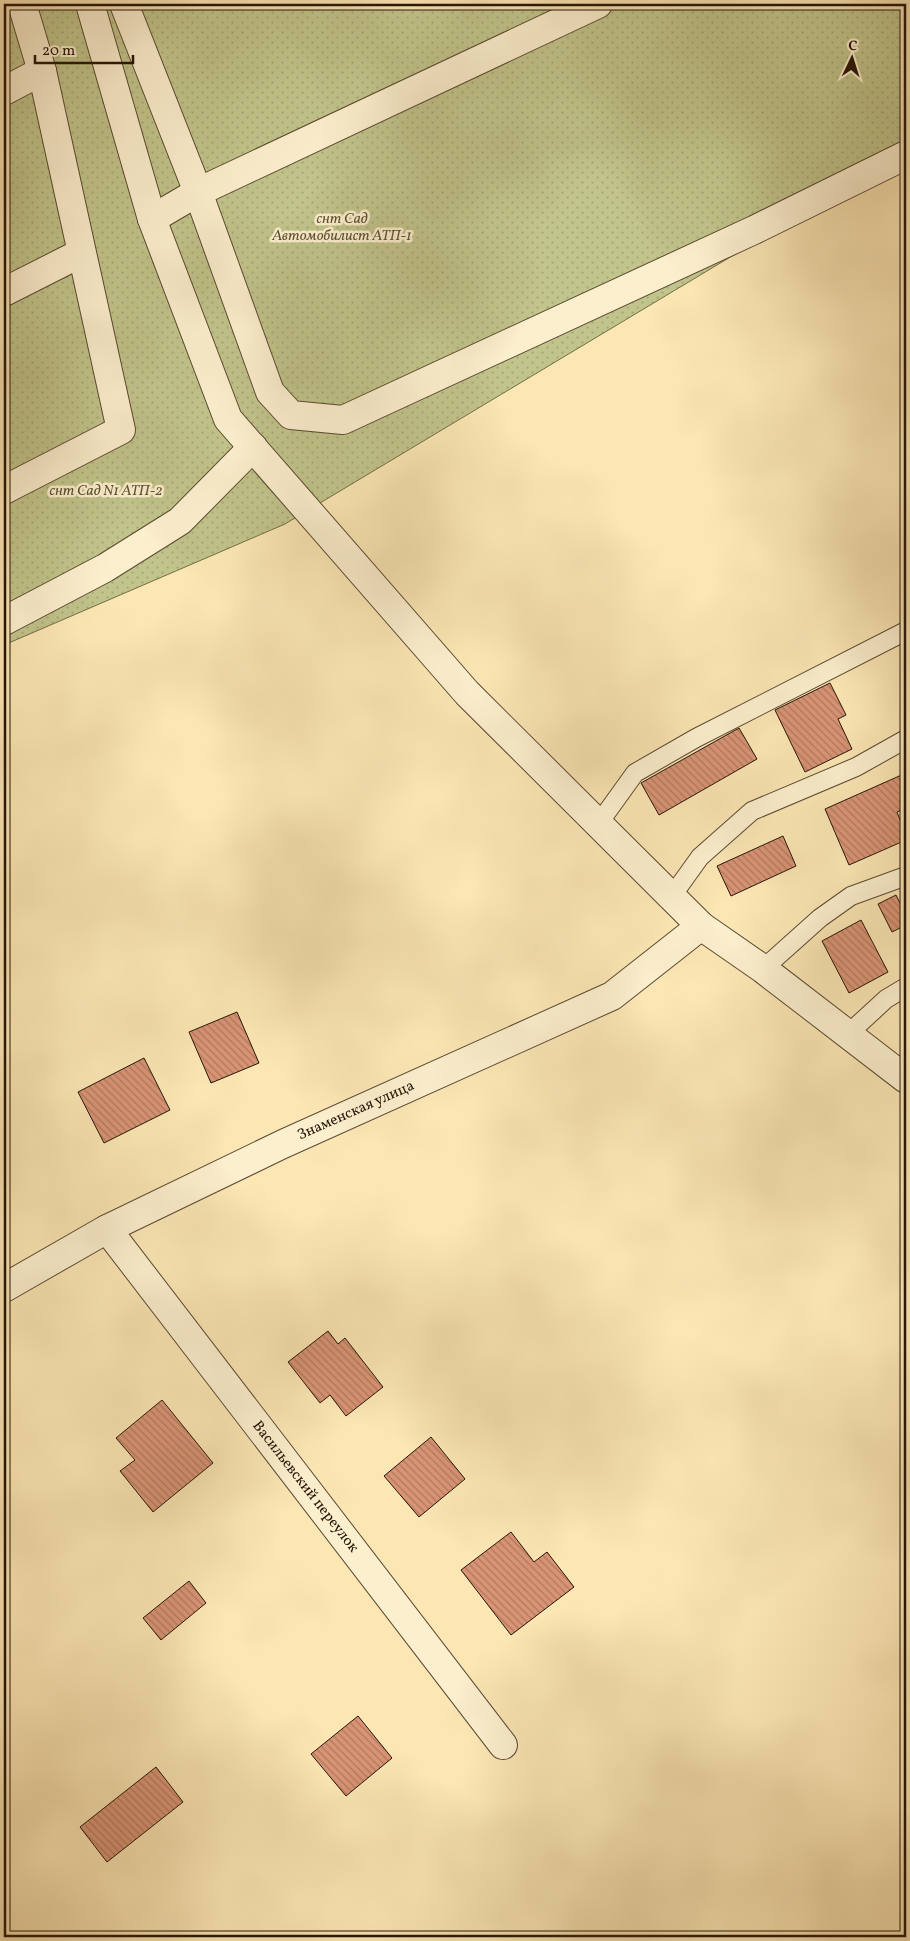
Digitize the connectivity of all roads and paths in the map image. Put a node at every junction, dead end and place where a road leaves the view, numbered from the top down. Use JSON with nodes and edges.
{"nodes":[{"id":1,"x":22,"y":4,"type":"edge"},
{"id":2,"x":90,"y":4,"type":"edge"},
{"id":3,"x":124,"y":4,"type":"edge"},
{"id":4,"x":598,"y":4,"type":"edge"},
{"id":5,"x":42,"y":71,"type":"junction"},
{"id":6,"x":4,"y":91,"type":"edge"},
{"id":7,"x":906,"y":155,"type":"edge"},
{"id":8,"x":198,"y":192,"type":"junction"},
{"id":9,"x":152,"y":219,"type":"junction"},
{"id":10,"x":81,"y":253,"type":"junction"},
{"id":11,"x":4,"y":292,"type":"edge"},
{"id":12,"x":253,"y":447,"type":"junction"},
{"id":13,"x":4,"y":490,"type":"edge"},
{"id":14,"x":4,"y":621,"type":"edge"},
{"id":15,"x":906,"y":631,"type":"edge"},
{"id":16,"x":906,"y":739,"type":"edge"},
{"id":17,"x":599,"y":823,"type":"junction"},
{"id":18,"x":905,"y":879,"type":"edge"},
{"id":19,"x":672,"y":896,"type":"junction"},
{"id":20,"x":701,"y":926,"type":"junction"},
{"id":21,"x":763,"y":969,"type":"junction"},
{"id":22,"x":906,"y":987,"type":"edge"},
{"id":23,"x":848,"y":1034,"type":"junction"},
{"id":24,"x":906,"y":1079,"type":"edge"},
{"id":25,"x":107,"y":1230,"type":"junction"},
{"id":26,"x":4,"y":1288,"type":"edge"},
{"id":27,"x":504,"y":1745,"type":"dead end"}],
"edges":[{"from":1,"to":5,"type":"street"},
{"from":2,"to":9,"type":"street"},
{"from":3,"to":8,"type":"street"},
{"from":4,"to":8,"type":"street"},
{"from":5,"to":6,"type":"street"},
{"from":5,"to":10,"type":"street"},
{"from":7,"to":8,"type":"street"},
{"from":8,"to":9,"type":"street"},
{"from":9,"to":12,"type":"street"},
{"from":10,"to":11,"type":"street"},
{"from":10,"to":13,"type":"street"},
{"from":12,"to":14,"type":"street"},
{"from":12,"to":17,"type":"street"},
{"from":15,"to":17,"type":"lane"},
{"from":16,"to":19,"type":"lane"},
{"from":17,"to":19,"type":"street"},
{"from":18,"to":21,"type":"lane"},
{"from":19,"to":20,"type":"street"},
{"from":20,"to":21,"type":"street"},
{"from":20,"to":25,"type":"street","name":"Знаменская улица"},
{"from":21,"to":23,"type":"street"},
{"from":22,"to":23,"type":"lane"},
{"from":23,"to":24,"type":"street"},
{"from":25,"to":26,"type":"street","name":"Знаменская улица"},
{"from":25,"to":27,"type":"street","name":"Васильевский переулок"}]}
